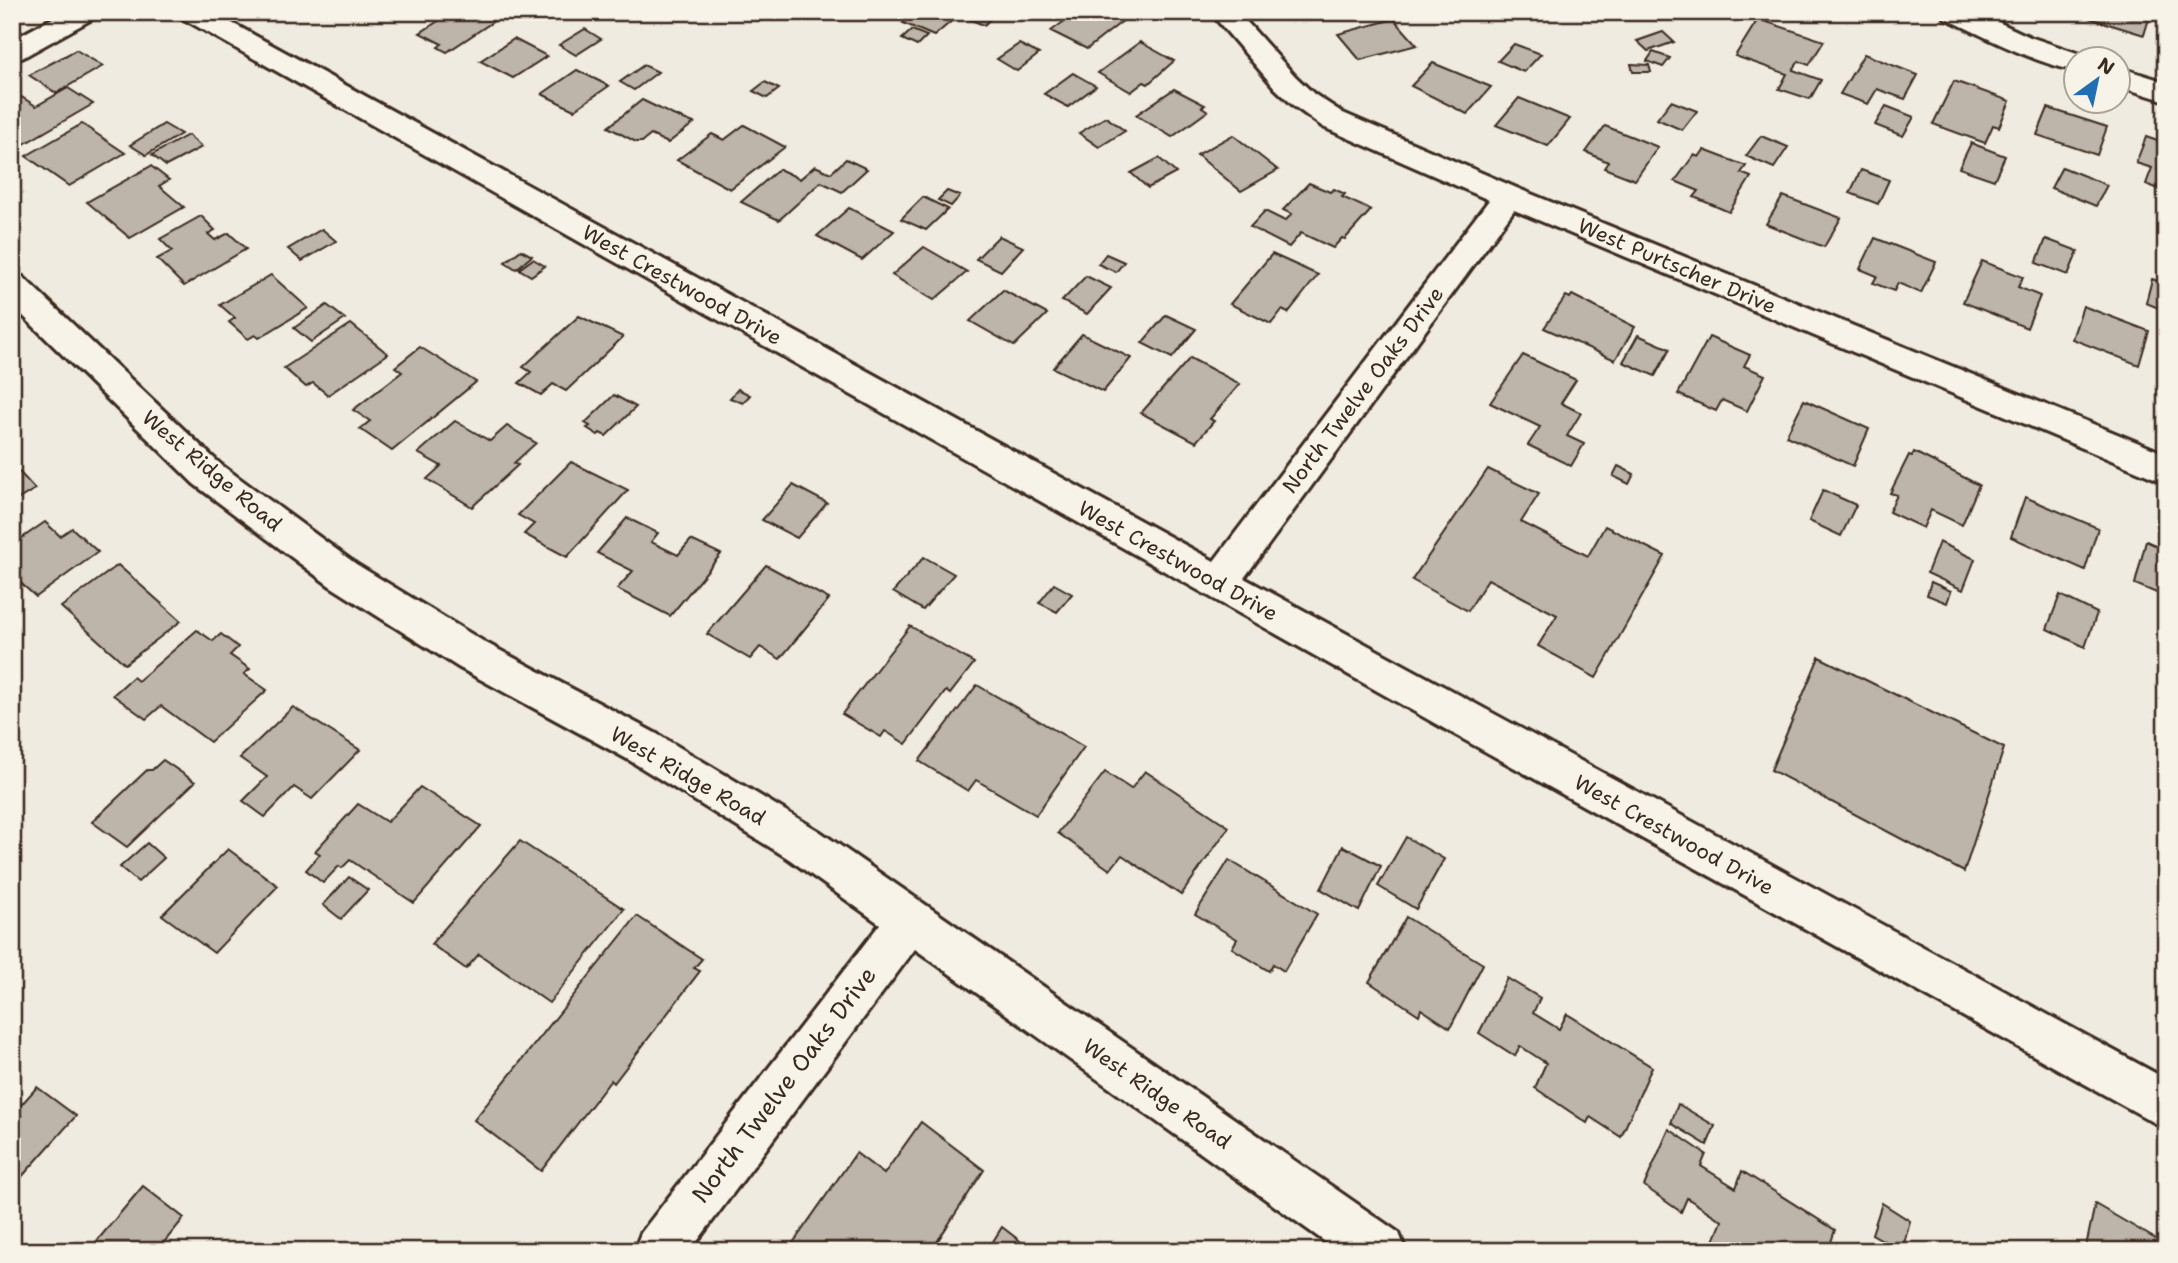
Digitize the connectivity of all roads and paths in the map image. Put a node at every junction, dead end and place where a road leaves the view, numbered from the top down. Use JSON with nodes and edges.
{"nodes":[{"id":1,"x":84,"y":12,"type":"edge"},
{"id":2,"x":192,"y":12,"type":"edge"},
{"id":3,"x":1223,"y":12,"type":"edge"},
{"id":4,"x":1955,"y":12,"type":"edge"},
{"id":5,"x":12,"y":52,"type":"edge"},
{"id":6,"x":2062,"y":57,"type":"edge"},
{"id":7,"x":2132,"y":80,"type":"edge"},
{"id":8,"x":2166,"y":92,"type":"edge"},
{"id":9,"x":1508,"y":196,"type":"junction"},
{"id":10,"x":12,"y":285,"type":"edge"},
{"id":11,"x":2166,"y":469,"type":"edge"},
{"id":12,"x":1219,"y":583,"type":"junction"},
{"id":13,"x":910,"y":920,"type":"junction"},
{"id":14,"x":2166,"y":1105,"type":"edge"},
{"id":15,"x":659,"y":1251,"type":"edge"},
{"id":16,"x":1381,"y":1251,"type":"edge"}],
"edges":[{"from":1,"to":5,"type":"street"},
{"from":2,"to":12,"type":"street","name":"West Crestwood Drive"},
{"from":3,"to":9,"type":"street","name":"West Purtscher Drive"},
{"from":4,"to":6,"type":"street"},
{"from":7,"to":8,"type":"street"},
{"from":9,"to":11,"type":"street","name":"West Purtscher Drive"},
{"from":9,"to":12,"type":"street","name":"North Twelve Oaks Drive"},
{"from":10,"to":13,"type":"street","name":"West Ridge Road"},
{"from":12,"to":14,"type":"street","name":"West Crestwood Drive"},
{"from":13,"to":15,"type":"street","name":"North Twelve Oaks Drive"},
{"from":13,"to":16,"type":"street","name":"West Ridge Road"}]}
